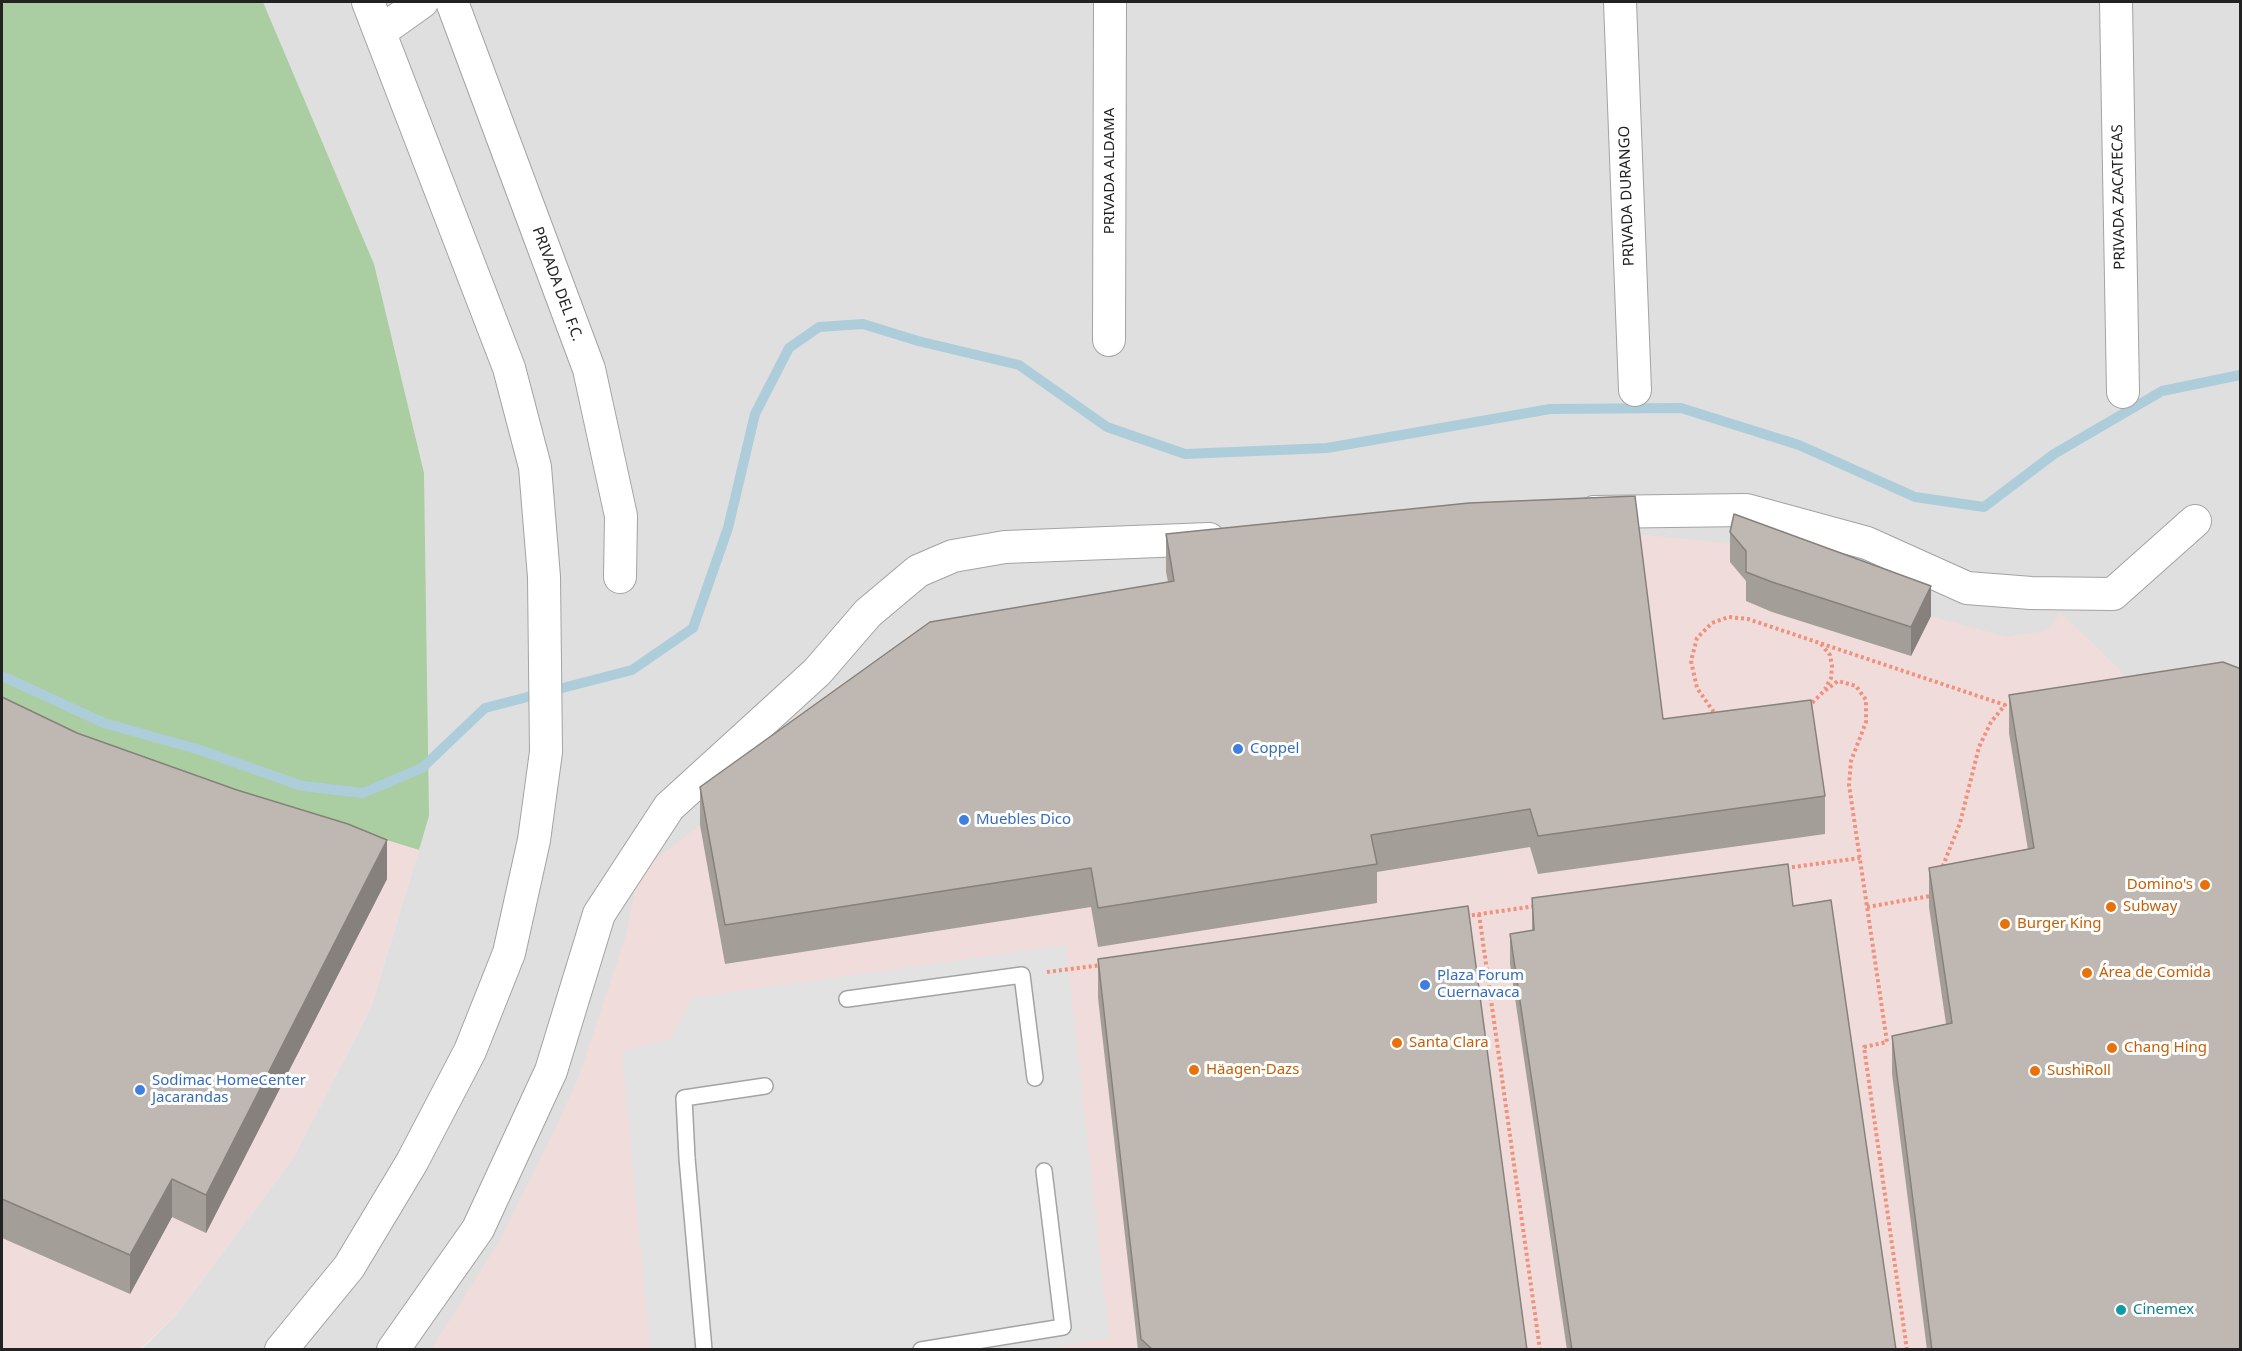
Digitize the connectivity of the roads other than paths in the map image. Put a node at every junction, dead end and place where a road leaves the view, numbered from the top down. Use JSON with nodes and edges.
{"nodes":[{"id":1,"x":368,"y":2,"type":"edge"},
{"id":2,"x":422,"y":2,"type":"edge"},
{"id":3,"x":452,"y":2,"type":"edge"},
{"id":4,"x":1110,"y":2,"type":"edge"},
{"id":5,"x":1620,"y":2,"type":"edge"},
{"id":6,"x":2116,"y":2,"type":"edge"},
{"id":7,"x":380,"y":32,"type":"junction"},
{"id":8,"x":1109,"y":340,"type":"dead end"},
{"id":9,"x":1635,"y":390,"type":"dead end"},
{"id":10,"x":2122,"y":392,"type":"dead end"},
{"id":11,"x":1562,"y":513,"type":"edge"},
{"id":12,"x":2195,"y":520,"type":"dead end"},
{"id":13,"x":1236,"y":537,"type":"edge"},
{"id":14,"x":620,"y":577,"type":"dead end"},
{"id":15,"x":847,"y":999,"type":"dead end"},
{"id":16,"x":1035,"y":1078,"type":"dead end"},
{"id":17,"x":765,"y":1086,"type":"dead end"},
{"id":18,"x":1044,"y":1171,"type":"dead end"},
{"id":19,"x":281,"y":1350,"type":"edge"},
{"id":20,"x":393,"y":1350,"type":"edge"},
{"id":21,"x":704,"y":1350,"type":"edge"},
{"id":22,"x":921,"y":1350,"type":"edge"}],
"edges":[{"from":1,"to":7,"type":"street"},
{"from":2,"to":7,"type":"street"},
{"from":3,"to":14,"type":"street","name":"PRIVADA DEL F.C."},
{"from":4,"to":8,"type":"street","name":"PRIVADA ALDAMA"},
{"from":5,"to":9,"type":"street","name":"PRIVADA DURANGO"},
{"from":6,"to":10,"type":"street","name":"PRIVADA ZACATECAS"},
{"from":7,"to":19,"type":"street"},
{"from":11,"to":12,"type":"street"},
{"from":13,"to":20,"type":"street"},
{"from":15,"to":16,"type":"lane"},
{"from":17,"to":21,"type":"lane"},
{"from":18,"to":22,"type":"lane"}]}
